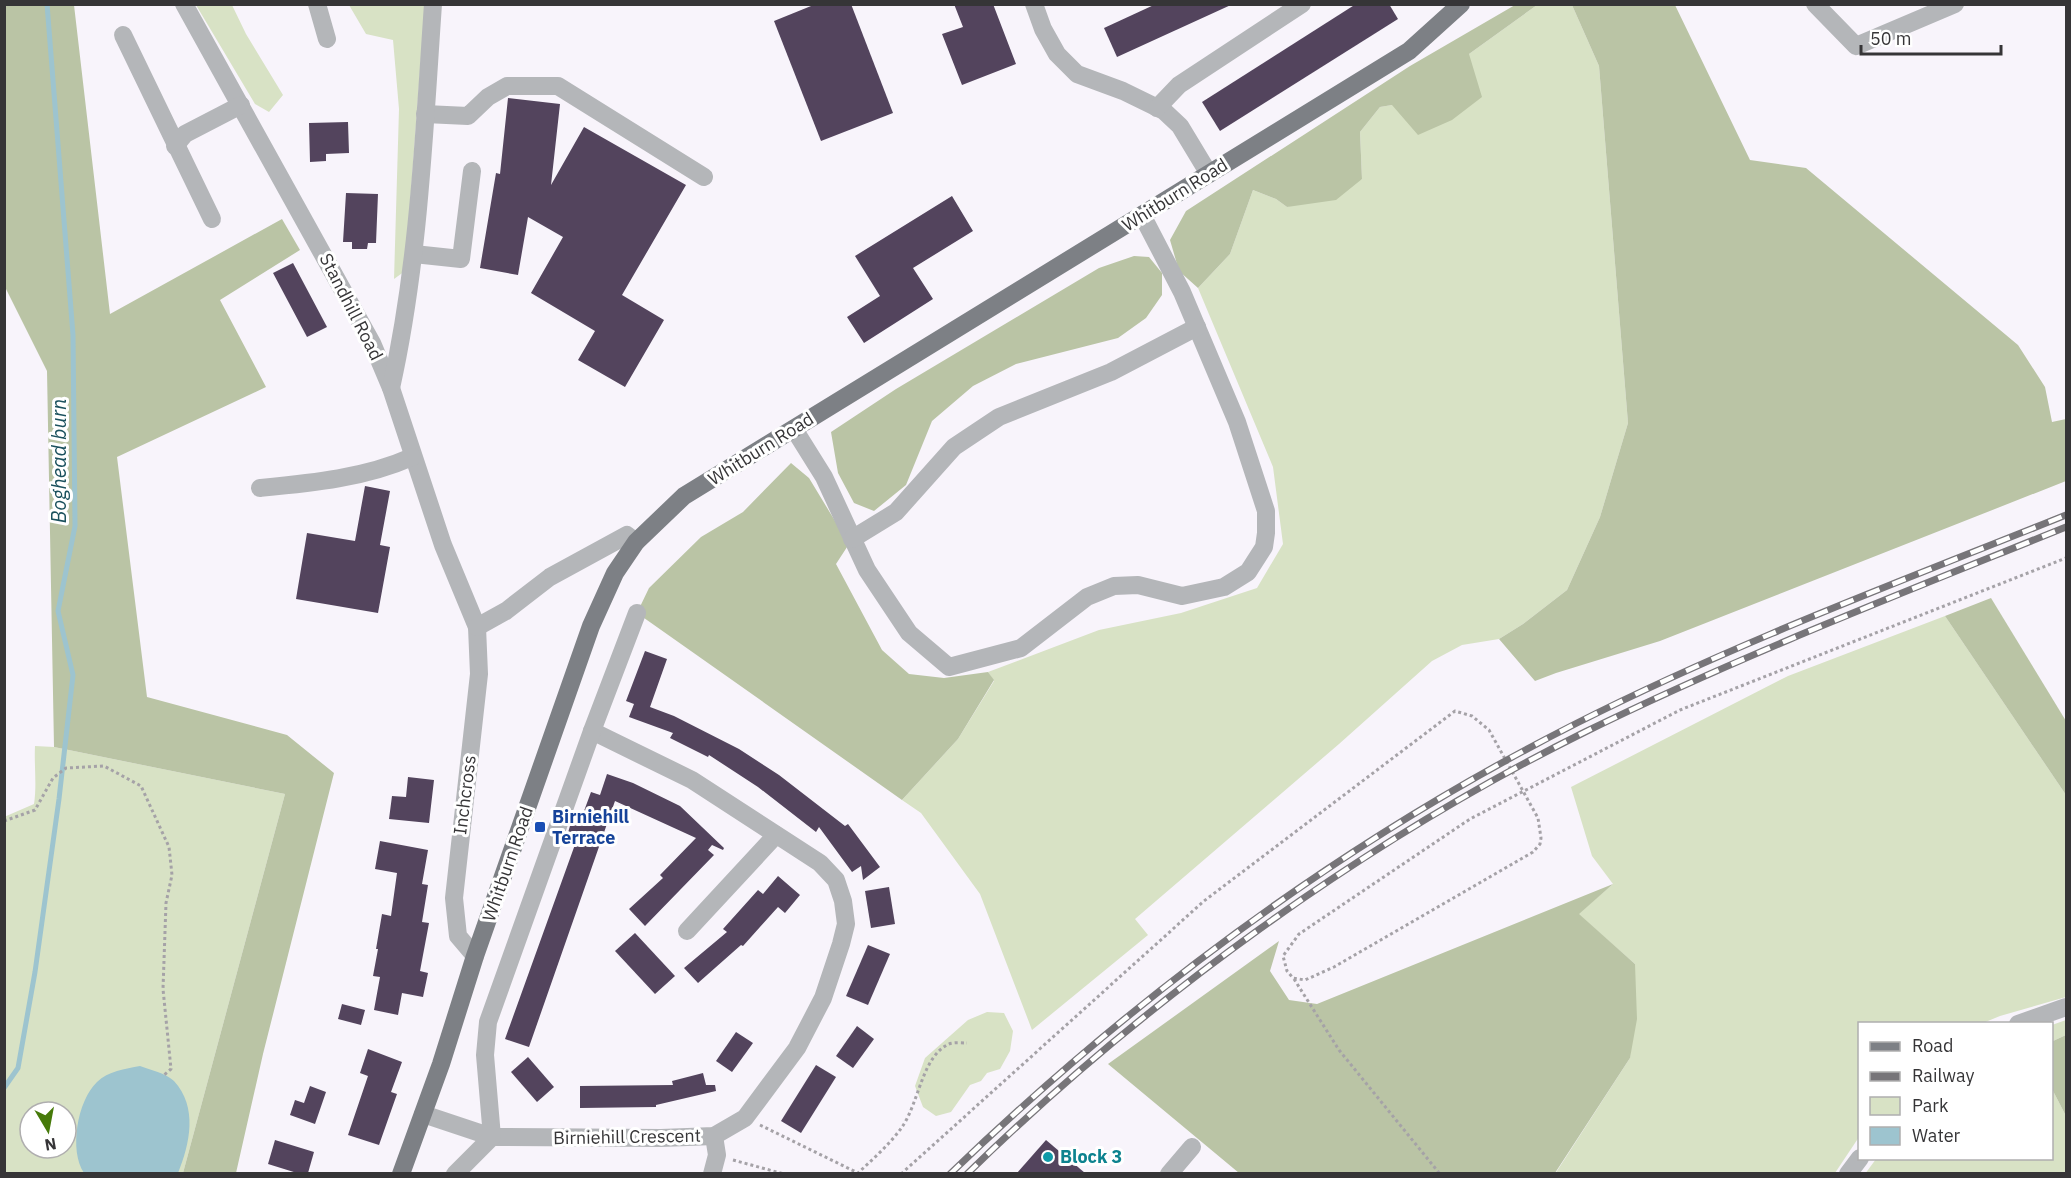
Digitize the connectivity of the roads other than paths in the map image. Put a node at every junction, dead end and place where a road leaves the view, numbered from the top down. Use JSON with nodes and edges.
{"nodes":[{"id":1,"x":184,"y":4,"type":"edge"},
{"id":2,"x":317,"y":4,"type":"edge"},
{"id":3,"x":433,"y":4,"type":"edge"},
{"id":4,"x":1034,"y":4,"type":"edge"},
{"id":5,"x":1461,"y":4,"type":"edge"},
{"id":6,"x":1815,"y":4,"type":"edge"},
{"id":7,"x":1955,"y":4,"type":"edge"},
{"id":8,"x":1300,"y":5,"type":"edge"},
{"id":9,"x":123,"y":35,"type":"dead end"},
{"id":10,"x":327,"y":39,"type":"dead end"},
{"id":11,"x":241,"y":105,"type":"junction"},
{"id":12,"x":1157,"y":108,"type":"junction"},
{"id":13,"x":425,"y":114,"type":"junction"},
{"id":14,"x":175,"y":146,"type":"junction"},
{"id":15,"x":472,"y":171,"type":"dead end"},
{"id":16,"x":1209,"y":174,"type":"junction"},
{"id":17,"x":704,"y":177,"type":"dead end"},
{"id":18,"x":1143,"y":215,"type":"junction"},
{"id":19,"x":212,"y":219,"type":"dead end"},
{"id":20,"x":414,"y":254,"type":"junction"},
{"id":21,"x":1197,"y":327,"type":"junction"},
{"id":22,"x":391,"y":388,"type":"junction"},
{"id":23,"x":794,"y":429,"type":"junction"},
{"id":24,"x":412,"y":457,"type":"junction"},
{"id":25,"x":260,"y":488,"type":"dead end"},
{"id":26,"x":852,"y":538,"type":"junction"},
{"id":27,"x":636,"y":542,"type":"junction"},
{"id":28,"x":637,"y":613,"type":"dead end"},
{"id":29,"x":477,"y":627,"type":"junction"},
{"id":30,"x":592,"y":731,"type":"junction"},
{"id":31,"x":776,"y":835,"type":"junction"},
{"id":32,"x":687,"y":930,"type":"dead end"},
{"id":33,"x":475,"y":956,"type":"junction"},
{"id":34,"x":2067,"y":1007,"type":"edge"},
{"id":35,"x":2021,"y":1022,"type":"edge"},
{"id":36,"x":423,"y":1114,"type":"junction"},
{"id":37,"x":714,"y":1136,"type":"junction"},
{"id":38,"x":492,"y":1137,"type":"junction"},
{"id":39,"x":1192,"y":1148,"type":"dead end"},
{"id":40,"x":1858,"y":1160,"type":"edge"},
{"id":41,"x":401,"y":1173,"type":"edge"},
{"id":42,"x":455,"y":1173,"type":"edge"},
{"id":43,"x":712,"y":1173,"type":"edge"},
{"id":44,"x":1169,"y":1173,"type":"edge"},
{"id":45,"x":1848,"y":1173,"type":"edge"}],
"edges":[{"from":1,"to":11,"type":"street","name":"Standhill Road"},
{"from":2,"to":10,"type":"street"},
{"from":3,"to":13,"type":"street"},
{"from":4,"to":12,"type":"street"},
{"from":5,"to":16,"type":"main road","name":"Whitburn Road"},
{"from":6,"to":7,"type":"street"},
{"from":8,"to":12,"type":"street"},
{"from":9,"to":14,"type":"street"},
{"from":11,"to":14,"type":"street"},
{"from":11,"to":22,"type":"street","name":"Standhill Road"},
{"from":12,"to":16,"type":"street"},
{"from":13,"to":17,"type":"street"},
{"from":13,"to":20,"type":"street"},
{"from":14,"to":19,"type":"street"},
{"from":15,"to":20,"type":"street"},
{"from":16,"to":18,"type":"main road","name":"Whitburn Road"},
{"from":18,"to":21,"type":"street"},
{"from":18,"to":23,"type":"main road","name":"Whitburn Road"},
{"from":20,"to":22,"type":"street"},
{"from":21,"to":26,"type":"street"},
{"from":21,"to":26,"type":"street"},
{"from":22,"to":24,"type":"street","name":"Standhill Road"},
{"from":23,"to":26,"type":"street"},
{"from":23,"to":27,"type":"main road","name":"Whitburn Road"},
{"from":24,"to":25,"type":"street"},
{"from":24,"to":29,"type":"street","name":"Standhill Road"},
{"from":27,"to":29,"type":"street"},
{"from":27,"to":33,"type":"main road","name":"Whitburn Road"},
{"from":28,"to":30,"type":"street"},
{"from":29,"to":33,"type":"street","name":"Inchcross"},
{"from":30,"to":31,"type":"street","name":"Birniehill Crescent"},
{"from":30,"to":38,"type":"street"},
{"from":31,"to":32,"type":"street"},
{"from":31,"to":37,"type":"street","name":"Birniehill Crescent"},
{"from":33,"to":36,"type":"main road","name":"Whitburn Road"},
{"from":34,"to":35,"type":"street"},
{"from":36,"to":38,"type":"street","name":"Birniehill Crescent"},
{"from":36,"to":41,"type":"main road","name":"Whitburn Road"},
{"from":37,"to":38,"type":"street","name":"Birniehill Crescent"},
{"from":37,"to":43,"type":"street"},
{"from":38,"to":42,"type":"street"},
{"from":39,"to":44,"type":"street"},
{"from":40,"to":45,"type":"street"}]}
